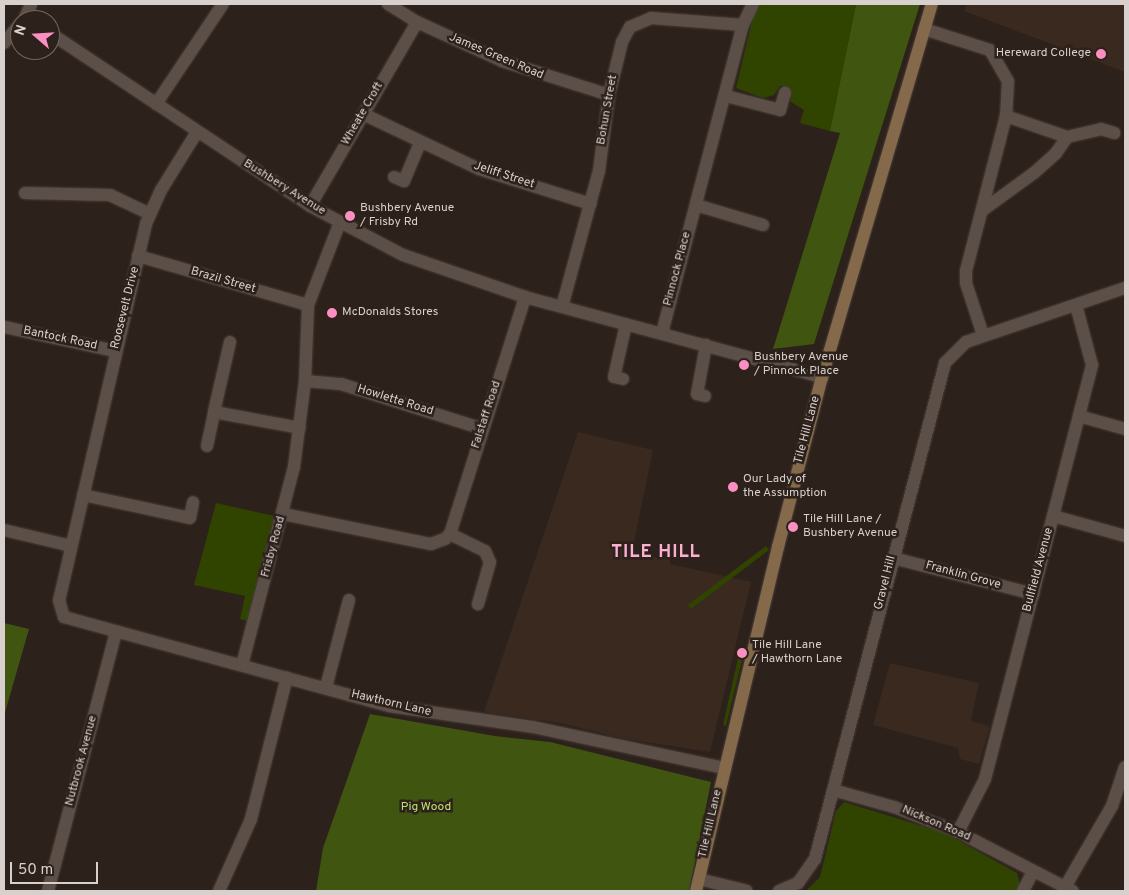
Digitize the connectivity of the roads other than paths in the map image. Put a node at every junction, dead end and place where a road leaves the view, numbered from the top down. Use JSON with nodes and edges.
{"nodes":[{"id":1,"x":223,"y":4,"type":"edge"},
{"id":2,"x":388,"y":4,"type":"edge"},
{"id":3,"x":753,"y":4,"type":"edge"},
{"id":4,"x":932,"y":4,"type":"edge"},
{"id":5,"x":417,"y":22,"type":"junction"},
{"id":6,"x":743,"y":25,"type":"junction"},
{"id":7,"x":924,"y":30,"type":"junction"},
{"id":8,"x":60,"y":40,"type":"edge"},
{"id":9,"x":785,"y":93,"type":"dead end"},
{"id":10,"x":609,"y":96,"type":"junction"},
{"id":11,"x":726,"y":96,"type":"junction"},
{"id":12,"x":156,"y":104,"type":"junction"},
{"id":13,"x":363,"y":114,"type":"junction"},
{"id":14,"x":1006,"y":116,"type":"junction"},
{"id":15,"x":197,"y":132,"type":"junction"},
{"id":16,"x":1114,"y":133,"type":"dead end"},
{"id":17,"x":1067,"y":137,"type":"junction"},
{"id":18,"x":420,"y":143,"type":"junction"},
{"id":19,"x":394,"y":177,"type":"dead end"},
{"id":20,"x":26,"y":193,"type":"dead end"},
{"id":21,"x":591,"y":204,"type":"junction"},
{"id":22,"x":696,"y":205,"type":"junction"},
{"id":23,"x":310,"y":206,"type":"junction"},
{"id":24,"x":983,"y":210,"type":"junction"},
{"id":25,"x":150,"y":214,"type":"junction"},
{"id":26,"x":340,"y":222,"type":"junction"},
{"id":27,"x":763,"y":225,"type":"dead end"},
{"id":28,"x":138,"y":256,"type":"junction"},
{"id":29,"x":1125,"y":288,"type":"edge"},
{"id":30,"x":525,"y":297,"type":"junction"},
{"id":31,"x":308,"y":305,"type":"junction"},
{"id":32,"x":1076,"y":305,"type":"junction"},
{"id":33,"x":562,"y":307,"type":"junction"},
{"id":34,"x":626,"y":324,"type":"junction"},
{"id":35,"x":4,"y":327,"type":"edge"},
{"id":36,"x":662,"y":333,"type":"junction"},
{"id":37,"x":983,"y":335,"type":"junction"},
{"id":38,"x":230,"y":342,"type":"dead end"},
{"id":39,"x":706,"y":345,"type":"junction"},
{"id":40,"x":115,"y":352,"type":"junction"},
{"id":41,"x":822,"y":376,"type":"junction"},
{"id":42,"x":623,"y":379,"type":"dead end"},
{"id":43,"x":305,"y":381,"type":"junction"},
{"id":44,"x":705,"y":396,"type":"dead end"},
{"id":45,"x":214,"y":412,"type":"junction"},
{"id":46,"x":1079,"y":416,"type":"junction"},
{"id":47,"x":300,"y":428,"type":"junction"},
{"id":48,"x":483,"y":429,"type":"junction"},
{"id":49,"x":1125,"y":429,"type":"edge"},
{"id":50,"x":207,"y":446,"type":"dead end"},
{"id":51,"x":83,"y":495,"type":"junction"},
{"id":52,"x":193,"y":502,"type":"dead end"},
{"id":53,"x":283,"y":514,"type":"junction"},
{"id":54,"x":1053,"y":516,"type":"junction"},
{"id":55,"x":4,"y":530,"type":"edge"},
{"id":56,"x":450,"y":534,"type":"junction"},
{"id":57,"x":1125,"y":536,"type":"edge"},
{"id":58,"x":71,"y":546,"type":"junction"},
{"id":59,"x":893,"y":558,"type":"junction"},
{"id":60,"x":1033,"y":594,"type":"junction"},
{"id":61,"x":349,"y":600,"type":"dead end"},
{"id":62,"x":478,"y":604,"type":"dead end"},
{"id":63,"x":64,"y":617,"type":"joint"},
{"id":64,"x":116,"y":632,"type":"junction"},
{"id":65,"x":242,"y":665,"type":"junction"},
{"id":66,"x":287,"y":677,"type":"junction"},
{"id":67,"x":326,"y":687,"type":"junction"},
{"id":68,"x":1125,"y":767,"type":"edge"},
{"id":69,"x":724,"y":768,"type":"junction"},
{"id":70,"x":833,"y":790,"type":"junction"},
{"id":71,"x":958,"y":832,"type":"junction"},
{"id":72,"x":1033,"y":871,"type":"junction"},
{"id":73,"x":698,"y":885,"type":"edge"},
{"id":74,"x":1069,"y":889,"type":"edge"},
{"id":75,"x":48,"y":891,"type":"edge"},
{"id":76,"x":219,"y":891,"type":"edge"},
{"id":77,"x":747,"y":891,"type":"edge"},
{"id":78,"x":779,"y":891,"type":"edge"},
{"id":79,"x":1023,"y":891,"type":"edge"}],
"edges":[{"from":1,"to":12,"type":"street"},
{"from":2,"to":5,"type":"street","name":"James Green Road"},
{"from":3,"to":6,"type":"street","name":"Pinnock Place"},
{"from":4,"to":7,"type":"main road","name":"Tile Hill Lane"},
{"from":5,"to":10,"type":"street","name":"James Green Road"},
{"from":5,"to":13,"type":"street","name":"Wheate Croft"},
{"from":6,"to":10,"type":"street","name":"Bohun Street"},
{"from":6,"to":11,"type":"street","name":"Pinnock Place"},
{"from":7,"to":14,"type":"street"},
{"from":7,"to":41,"type":"main road","name":"Tile Hill Lane"},
{"from":8,"to":12,"type":"street","name":"Bushbery Avenue"},
{"from":9,"to":11,"type":"street"},
{"from":10,"to":21,"type":"street","name":"Bohun Street"},
{"from":11,"to":22,"type":"street","name":"Pinnock Place"},
{"from":12,"to":15,"type":"street","name":"Bushbery Avenue"},
{"from":13,"to":18,"type":"street","name":"Jeliff Street"},
{"from":13,"to":23,"type":"street","name":"Wheate Croft"},
{"from":14,"to":17,"type":"street"},
{"from":14,"to":24,"type":"street"},
{"from":15,"to":23,"type":"street","name":"Bushbery Avenue"},
{"from":15,"to":25,"type":"street","name":"Roosevelt Drive"},
{"from":16,"to":17,"type":"street"},
{"from":17,"to":24,"type":"street"},
{"from":18,"to":19,"type":"street"},
{"from":18,"to":21,"type":"street","name":"Jeliff Street"},
{"from":20,"to":25,"type":"street"},
{"from":21,"to":33,"type":"street","name":"Bohun Street"},
{"from":22,"to":27,"type":"street"},
{"from":22,"to":36,"type":"street","name":"Pinnock Place"},
{"from":23,"to":26,"type":"street","name":"Bushbery Avenue"},
{"from":24,"to":37,"type":"street"},
{"from":25,"to":28,"type":"street","name":"Roosevelt Drive"},
{"from":26,"to":30,"type":"street","name":"Bushbery Avenue"},
{"from":26,"to":31,"type":"street","name":"Frisby Road"},
{"from":28,"to":31,"type":"street","name":"Brazil Street"},
{"from":28,"to":40,"type":"street","name":"Roosevelt Drive"},
{"from":29,"to":32,"type":"street","name":"Gravel Hill"},
{"from":30,"to":33,"type":"street","name":"Bushbery Avenue"},
{"from":30,"to":48,"type":"street","name":"Falstaff Road"},
{"from":31,"to":43,"type":"street","name":"Frisby Road"},
{"from":32,"to":37,"type":"street","name":"Gravel Hill"},
{"from":32,"to":46,"type":"street","name":"Bullfield Avenue"},
{"from":33,"to":34,"type":"street","name":"Bushbery Avenue"},
{"from":34,"to":36,"type":"street","name":"Bushbery Avenue"},
{"from":34,"to":42,"type":"street"},
{"from":35,"to":40,"type":"street","name":"Bantock Road"},
{"from":36,"to":39,"type":"street","name":"Bushbery Avenue"},
{"from":37,"to":59,"type":"street","name":"Gravel Hill"},
{"from":38,"to":45,"type":"street"},
{"from":39,"to":41,"type":"street","name":"Bushbery Avenue"},
{"from":39,"to":44,"type":"street"},
{"from":40,"to":51,"type":"street","name":"Roosevelt Drive"},
{"from":41,"to":69,"type":"main road","name":"Tile Hill Lane"},
{"from":43,"to":47,"type":"street","name":"Frisby Road"},
{"from":43,"to":48,"type":"street","name":"Howlette Road"},
{"from":45,"to":47,"type":"street"},
{"from":45,"to":50,"type":"street"},
{"from":46,"to":49,"type":"street"},
{"from":46,"to":54,"type":"street","name":"Bullfield Avenue"},
{"from":47,"to":53,"type":"street","name":"Frisby Road"},
{"from":48,"to":56,"type":"street","name":"Falstaff Road"},
{"from":51,"to":52,"type":"street"},
{"from":51,"to":58,"type":"street","name":"Roosevelt Drive"},
{"from":53,"to":56,"type":"street"},
{"from":53,"to":65,"type":"street","name":"Frisby Road"},
{"from":54,"to":57,"type":"street"},
{"from":54,"to":60,"type":"street","name":"Bullfield Avenue"},
{"from":55,"to":58,"type":"street"},
{"from":56,"to":62,"type":"street"},
{"from":58,"to":63,"type":"street","name":"Roosevelt Drive"},
{"from":59,"to":60,"type":"street","name":"Franklin Grove"},
{"from":59,"to":70,"type":"street","name":"Gravel Hill"},
{"from":60,"to":71,"type":"street","name":"Bullfield Avenue"},
{"from":61,"to":67,"type":"street"},
{"from":63,"to":64,"type":"street","name":"Hawthorn Lane"},
{"from":64,"to":65,"type":"street","name":"Hawthorn Lane"},
{"from":64,"to":75,"type":"street","name":"Nutbrook Avenue"},
{"from":65,"to":66,"type":"street","name":"Hawthorn Lane"},
{"from":66,"to":67,"type":"street","name":"Hawthorn Lane"},
{"from":66,"to":76,"type":"street"},
{"from":67,"to":69,"type":"street","name":"Hawthorn Lane"},
{"from":68,"to":74,"type":"street"},
{"from":69,"to":73,"type":"main road","name":"Tile Hill Lane"},
{"from":70,"to":71,"type":"street","name":"Nickson Road"},
{"from":70,"to":78,"type":"street","name":"Gravel Hill"},
{"from":71,"to":72,"type":"street","name":"Nickson Road"},
{"from":72,"to":74,"type":"street","name":"Nickson Road"},
{"from":72,"to":79,"type":"street"},
{"from":73,"to":77,"type":"street"}]}
